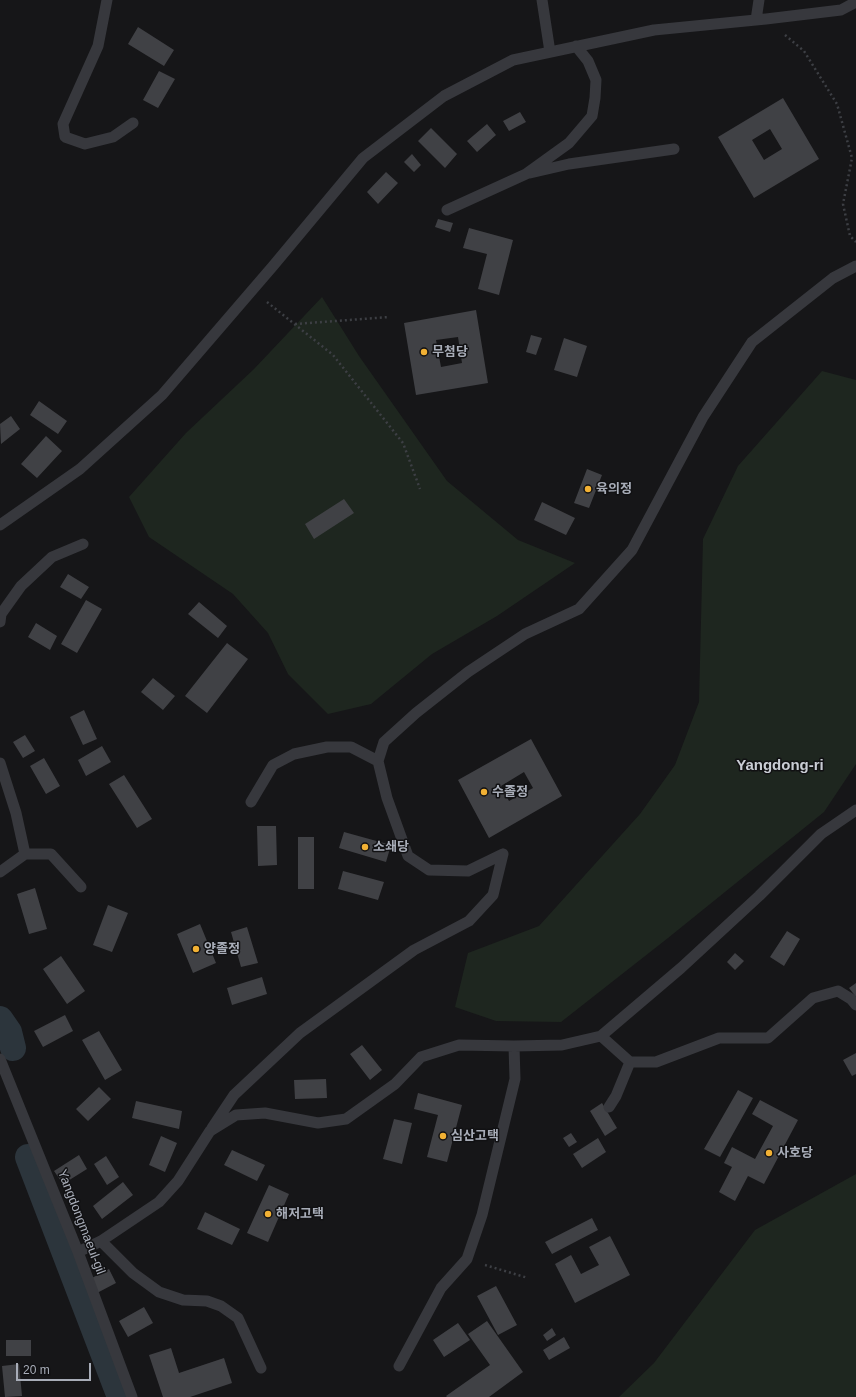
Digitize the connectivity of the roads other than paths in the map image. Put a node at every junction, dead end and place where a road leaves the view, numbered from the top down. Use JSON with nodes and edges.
{"nodes":[{"id":1,"x":107,"y":0,"type":"edge"},
{"id":2,"x":542,"y":0,"type":"edge"},
{"id":3,"x":759,"y":0,"type":"edge"},
{"id":4,"x":856,"y":2,"type":"edge"},
{"id":5,"x":761,"y":20,"type":"junction"},
{"id":6,"x":576,"y":46,"type":"junction"},
{"id":7,"x":550,"y":52,"type":"junction"},
{"id":8,"x":133,"y":123,"type":"dead end"},
{"id":9,"x":674,"y":149,"type":"dead end"},
{"id":10,"x":526,"y":174,"type":"junction"},
{"id":11,"x":447,"y":210,"type":"dead end"},
{"id":12,"x":856,"y":266,"type":"edge"},
{"id":13,"x":0,"y":525,"type":"edge"},
{"id":14,"x":83,"y":544,"type":"dead end"},
{"id":15,"x":0,"y":616,"type":"edge"},
{"id":16,"x":378,"y":762,"type":"junction"},
{"id":17,"x":0,"y":763,"type":"edge"},
{"id":18,"x":251,"y":802,"type":"dead end"},
{"id":19,"x":856,"y":810,"type":"edge"},
{"id":20,"x":25,"y":854,"type":"junction"},
{"id":21,"x":0,"y":872,"type":"edge"},
{"id":22,"x":81,"y":887,"type":"dead end"},
{"id":23,"x":856,"y":1005,"type":"edge"},
{"id":24,"x":601,"y":1036,"type":"junction"},
{"id":25,"x":514,"y":1046,"type":"junction"},
{"id":26,"x":0,"y":1059,"type":"edge"},
{"id":27,"x":630,"y":1062,"type":"junction"},
{"id":28,"x":609,"y":1106,"type":"dead end"},
{"id":29,"x":210,"y":1131,"type":"junction"},
{"id":30,"x":101,"y":1241,"type":"junction"},
{"id":31,"x":78,"y":1252,"type":"junction"},
{"id":32,"x":398,"y":1366,"type":"dead end"},
{"id":33,"x":261,"y":1368,"type":"dead end"},
{"id":34,"x":132,"y":1397,"type":"edge"}],
"edges":[{"from":1,"to":8,"type":"lane"},
{"from":2,"to":7,"type":"lane"},
{"from":3,"to":5,"type":"lane"},
{"from":4,"to":5,"type":"lane"},
{"from":5,"to":6,"type":"lane"},
{"from":6,"to":7,"type":"lane"},
{"from":6,"to":10,"type":"lane"},
{"from":7,"to":13,"type":"lane"},
{"from":9,"to":10,"type":"lane"},
{"from":10,"to":11,"type":"lane"},
{"from":12,"to":16,"type":"lane"},
{"from":14,"to":15,"type":"lane"},
{"from":16,"to":18,"type":"lane"},
{"from":16,"to":29,"type":"lane"},
{"from":17,"to":20,"type":"lane"},
{"from":19,"to":24,"type":"lane"},
{"from":20,"to":21,"type":"lane"},
{"from":20,"to":22,"type":"lane"},
{"from":23,"to":27,"type":"lane"},
{"from":24,"to":25,"type":"lane"},
{"from":24,"to":27,"type":"lane"},
{"from":25,"to":29,"type":"lane"},
{"from":25,"to":32,"type":"lane"},
{"from":26,"to":31,"type":"lane","name":"Yangdongmaeul-gil"},
{"from":27,"to":28,"type":"lane"},
{"from":29,"to":30,"type":"lane"},
{"from":30,"to":31,"type":"lane"},
{"from":30,"to":33,"type":"lane"},
{"from":31,"to":34,"type":"lane","name":"Yangdongmaeul-gil"}]}
